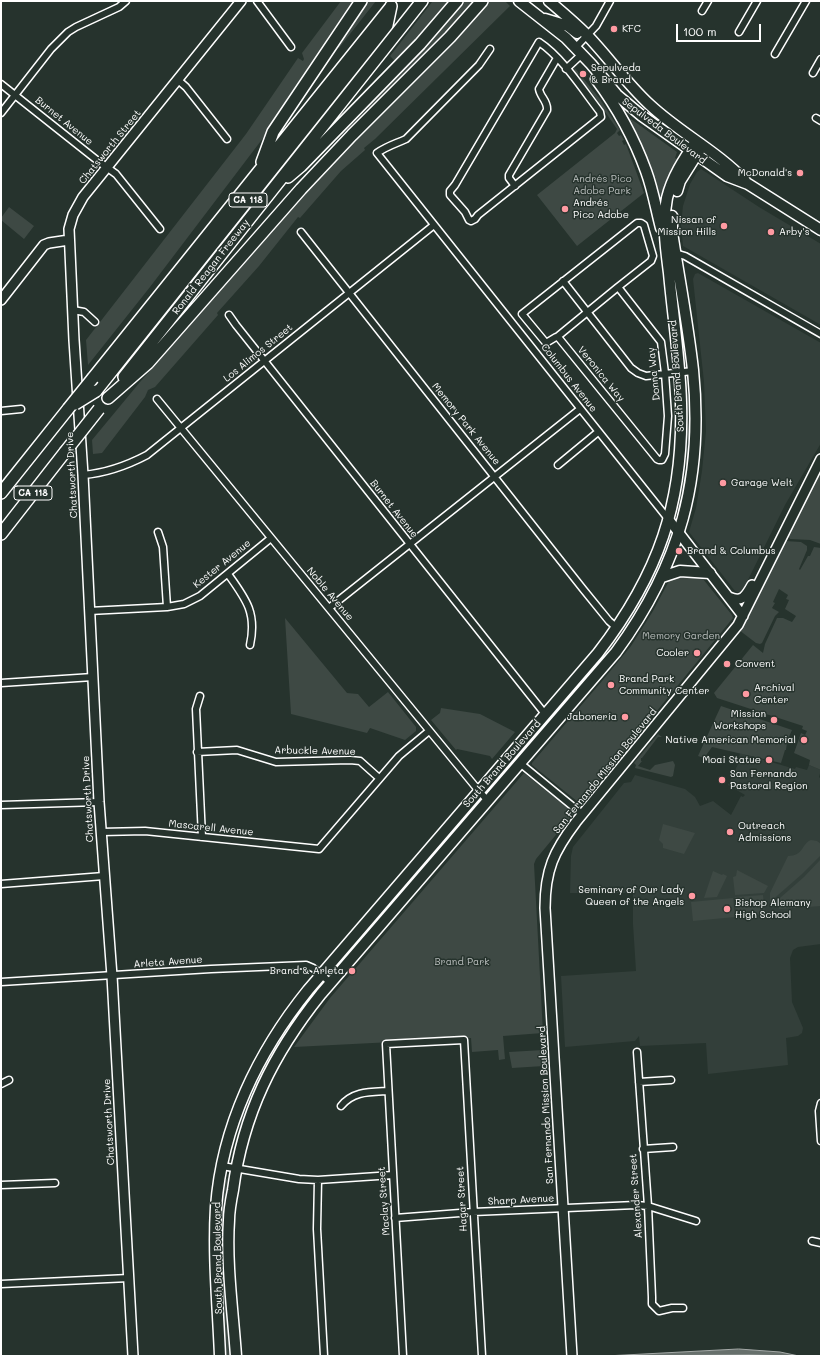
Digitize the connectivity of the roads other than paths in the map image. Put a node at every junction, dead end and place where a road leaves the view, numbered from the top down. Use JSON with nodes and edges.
{"nodes":[{"id":1,"x":126,"y":1,"type":"edge"},
{"id":2,"x":241,"y":1,"type":"edge"},
{"id":3,"x":257,"y":1,"type":"edge"},
{"id":4,"x":361,"y":1,"type":"edge"},
{"id":5,"x":422,"y":1,"type":"edge"},
{"id":6,"x":456,"y":1,"type":"edge"},
{"id":7,"x":482,"y":1,"type":"edge"},
{"id":8,"x":519,"y":1,"type":"edge"},
{"id":9,"x":549,"y":1,"type":"edge"},
{"id":10,"x":610,"y":1,"type":"edge"},
{"id":11,"x":708,"y":1,"type":"edge"},
{"id":12,"x":757,"y":1,"type":"edge"},
{"id":13,"x":806,"y":1,"type":"edge"},
{"id":14,"x":393,"y":3,"type":"edge"},
{"id":15,"x":702,"y":11,"type":"dead end"},
{"id":16,"x":541,"y":18,"type":"junction"},
{"id":17,"x":740,"y":32,"type":"dead end"},
{"id":18,"x":587,"y":35,"type":"junction"},
{"id":19,"x":292,"y":47,"type":"dead end"},
{"id":20,"x":490,"y":49,"type":"dead end"},
{"id":21,"x":579,"y":51,"type":"junction"},
{"id":22,"x":775,"y":54,"type":"dead end"},
{"id":23,"x":557,"y":58,"type":"junction"},
{"id":24,"x":821,"y":59,"type":"edge"},
{"id":25,"x":375,"y":60,"type":"junction"},
{"id":26,"x":566,"y":69,"type":"junction"},
{"id":27,"x":813,"y":73,"type":"dead end"},
{"id":28,"x":178,"y":80,"type":"junction"},
{"id":29,"x":1,"y":84,"type":"edge"},
{"id":30,"x":15,"y":95,"type":"junction"},
{"id":31,"x":1,"y":113,"type":"edge"},
{"id":32,"x":227,"y":139,"type":"dead end"},
{"id":33,"x":699,"y":144,"type":"junction"},
{"id":34,"x":693,"y":153,"type":"junction"},
{"id":35,"x":107,"y":168,"type":"junction"},
{"id":36,"x":259,"y":169,"type":"junction"},
{"id":37,"x":748,"y":184,"type":"junction"},
{"id":38,"x":514,"y":186,"type":"junction"},
{"id":39,"x":274,"y":188,"type":"junction"},
{"id":40,"x":434,"y":225,"type":"junction"},
{"id":41,"x":160,"y":229,"type":"dead end"},
{"id":42,"x":821,"y":230,"type":"edge"},
{"id":43,"x":301,"y":232,"type":"dead end"},
{"id":44,"x":69,"y":240,"type":"junction"},
{"id":45,"x":666,"y":247,"type":"junction"},
{"id":46,"x":675,"y":253,"type":"junction"},
{"id":47,"x":563,"y":281,"type":"junction"},
{"id":48,"x":618,"y":287,"type":"junction"},
{"id":49,"x":349,"y":293,"type":"junction"},
{"id":50,"x":1,"y":300,"type":"edge"},
{"id":51,"x":73,"y":310,"type":"junction"},
{"id":52,"x":587,"y":312,"type":"junction"},
{"id":53,"x":229,"y":315,"type":"dead end"},
{"id":54,"x":95,"y":322,"type":"dead end"},
{"id":55,"x":821,"y":334,"type":"edge"},
{"id":56,"x":557,"y":337,"type":"junction"},
{"id":57,"x":265,"y":361,"type":"junction"},
{"id":58,"x":132,"y":368,"type":"junction"},
{"id":59,"x":693,"y":371,"type":"junction"},
{"id":60,"x":679,"y":372,"type":"junction"},
{"id":61,"x":665,"y":374,"type":"junction"},
{"id":62,"x":108,"y":398,"type":"junction"},
{"id":63,"x":157,"y":399,"type":"dead end"},
{"id":64,"x":21,"y":409,"type":"dead end"},
{"id":65,"x":68,"y":409,"type":"junction"},
{"id":66,"x":580,"y":409,"type":"junction"},
{"id":67,"x":1,"y":411,"type":"edge"},
{"id":68,"x":180,"y":428,"type":"junction"},
{"id":69,"x":598,"y":432,"type":"junction"},
{"id":70,"x":821,"y":458,"type":"edge"},
{"id":71,"x":662,"y":460,"type":"joint"},
{"id":72,"x":558,"y":464,"type":"dead end"},
{"id":73,"x":83,"y":475,"type":"junction"},
{"id":74,"x":494,"y":476,"type":"junction"},
{"id":75,"x":1,"y":493,"type":"edge"},
{"id":76,"x":668,"y":520,"type":"junction"},
{"id":77,"x":158,"y":532,"type":"dead end"},
{"id":78,"x":678,"y":532,"type":"junction"},
{"id":79,"x":1,"y":534,"type":"edge"},
{"id":80,"x":271,"y":538,"type":"junction"},
{"id":81,"x":409,"y":544,"type":"junction"},
{"id":82,"x":770,"y":560,"type":"junction"},
{"id":83,"x":710,"y":573,"type":"junction"},
{"id":84,"x":228,"y":574,"type":"junction"},
{"id":85,"x":662,"y":577,"type":"junction"},
{"id":86,"x":729,"y":597,"type":"junction"},
{"id":87,"x":167,"y":607,"type":"junction"},
{"id":88,"x":329,"y":608,"type":"junction"},
{"id":89,"x":89,"y":611,"type":"junction"},
{"id":90,"x":743,"y":616,"type":"junction"},
{"id":91,"x":617,"y":628,"type":"junction"},
{"id":92,"x":250,"y":645,"type":"dead end"},
{"id":93,"x":93,"y":677,"type":"junction"},
{"id":94,"x":1,"y":683,"type":"edge"},
{"id":95,"x":200,"y":696,"type":"dead end"},
{"id":96,"x":545,"y":714,"type":"junction"},
{"id":97,"x":429,"y":731,"type":"junction"},
{"id":98,"x":198,"y":752,"type":"junction"},
{"id":99,"x":520,"y":764,"type":"junction"},
{"id":100,"x":380,"y":778,"type":"junction"},
{"id":101,"x":479,"y":791,"type":"junction"},
{"id":102,"x":488,"y":801,"type":"junction"},
{"id":103,"x":99,"y":802,"type":"junction"},
{"id":104,"x":1,"y":805,"type":"edge"},
{"id":105,"x":582,"y":814,"type":"junction"},
{"id":106,"x":101,"y":832,"type":"junction"},
{"id":107,"x":202,"y":837,"type":"junction"},
{"id":108,"x":104,"y":876,"type":"junction"},
{"id":109,"x":1,"y":884,"type":"edge"},
{"id":110,"x":321,"y":974,"type":"junction"},
{"id":111,"x":112,"y":976,"type":"junction"},
{"id":112,"x":1,"y":982,"type":"edge"},
{"id":113,"x":331,"y":983,"type":"junction"},
{"id":114,"x":386,"y":1044,"type":"joint"},
{"id":115,"x":637,"y":1052,"type":"dead end"},
{"id":116,"x":9,"y":1080,"type":"dead end"},
{"id":117,"x":671,"y":1080,"type":"dead end"},
{"id":118,"x":639,"y":1082,"type":"junction"},
{"id":119,"x":1,"y":1084,"type":"edge"},
{"id":120,"x":388,"y":1091,"type":"junction"},
{"id":121,"x":821,"y":1103,"type":"edge"},
{"id":122,"x":341,"y":1106,"type":"dead end"},
{"id":123,"x":821,"y":1141,"type":"edge"},
{"id":124,"x":673,"y":1147,"type":"dead end"},
{"id":125,"x":643,"y":1149,"type":"junction"},
{"id":126,"x":222,"y":1166,"type":"junction"},
{"id":127,"x":236,"y":1168,"type":"junction"},
{"id":128,"x":392,"y":1175,"type":"junction"},
{"id":129,"x":318,"y":1180,"type":"junction"},
{"id":130,"x":56,"y":1183,"type":"dead end"},
{"id":131,"x":1,"y":1185,"type":"edge"},
{"id":132,"x":648,"y":1206,"type":"junction"},
{"id":133,"x":563,"y":1208,"type":"junction"},
{"id":134,"x":473,"y":1212,"type":"junction"},
{"id":135,"x":395,"y":1218,"type":"junction"},
{"id":136,"x":696,"y":1221,"type":"dead end"},
{"id":137,"x":812,"y":1241,"type":"dead end"},
{"id":138,"x":821,"y":1243,"type":"edge"},
{"id":139,"x":129,"y":1278,"type":"junction"},
{"id":140,"x":1,"y":1284,"type":"edge"},
{"id":141,"x":684,"y":1308,"type":"dead end"},
{"id":142,"x":133,"y":1356,"type":"edge"},
{"id":143,"x":220,"y":1356,"type":"edge"},
{"id":144,"x":236,"y":1356,"type":"edge"},
{"id":145,"x":324,"y":1356,"type":"edge"},
{"id":146,"x":403,"y":1356,"type":"edge"},
{"id":147,"x":482,"y":1356,"type":"edge"},
{"id":148,"x":572,"y":1356,"type":"edge"}],
"edges":[{"from":1,"to":30,"type":"street"},
{"from":2,"to":28,"type":"main road","name":"Chatsworth Street"},
{"from":3,"to":19,"type":"street"},
{"from":4,"to":36,"type":"highway"},
{"from":5,"to":25,"type":"highway","name":"Ronald Reagan Freeway","number":"CA 118"},
{"from":6,"to":39,"type":"highway"},
{"from":7,"to":62,"type":"highway"},
{"from":8,"to":16,"type":"main road","name":"Sepulveda Boulevard"},
{"from":9,"to":18,"type":"main road","name":"Sepulveda Boulevard"},
{"from":10,"to":18,"type":"street"},
{"from":11,"to":15,"type":"street"},
{"from":12,"to":17,"type":"street"},
{"from":13,"to":22,"type":"street"},
{"from":14,"to":36,"type":"highway","number":"CA 118"},
{"from":14,"to":65,"type":"highway","number":"CA 118","bridge":true},
{"from":16,"to":18,"type":"main road"},
{"from":16,"to":21,"type":"main road","name":"Sepulveda Boulevard"},
{"from":18,"to":21,"type":"street"},
{"from":18,"to":33,"type":"main road","name":"Sepulveda Boulevard"},
{"from":20,"to":40,"type":"street","name":"Columbus Avenue"},
{"from":21,"to":26,"type":"street"},
{"from":21,"to":34,"type":"main road","name":"Sepulveda Boulevard"},
{"from":21,"to":45,"type":"main road"},
{"from":23,"to":26,"type":"street"},
{"from":23,"to":38,"type":"street"},
{"from":23,"to":38,"type":"street"},
{"from":24,"to":27,"type":"street"},
{"from":25,"to":39,"type":"highway","name":"Ronald Reagan Freeway","number":"CA 118"},
{"from":25,"to":58,"type":"highway","number":"CA 118"},
{"from":26,"to":38,"type":"street"},
{"from":28,"to":32,"type":"street"},
{"from":28,"to":35,"type":"main road","name":"Chatsworth Street"},
{"from":29,"to":30,"type":"street","name":"Burnet Avenue"},
{"from":30,"to":31,"type":"street"},
{"from":30,"to":35,"type":"street","name":"Burnet Avenue"},
{"from":33,"to":34,"type":"main road","name":"South Brand Boulevard"},
{"from":33,"to":37,"type":"main road","name":"Sepulveda Boulevard"},
{"from":34,"to":37,"type":"main road","name":"Sepulveda Boulevard"},
{"from":34,"to":45,"type":"main road","name":"South Brand Boulevard"},
{"from":34,"to":46,"type":"main road","name":"South Brand Boulevard"},
{"from":35,"to":41,"type":"street","name":"Burnet Avenue"},
{"from":35,"to":44,"type":"main road","name":"Chatsworth Street"},
{"from":36,"to":65,"type":"highway","number":"CA 118","bridge":true},
{"from":37,"to":42,"type":"main road","name":"Sepulveda Boulevard"},
{"from":39,"to":58,"type":"highway","name":"Ronald Reagan Freeway","number":"CA 118"},
{"from":40,"to":49,"type":"street","name":"Los Alimos Street"},
{"from":40,"to":66,"type":"street","name":"Columbus Avenue"},
{"from":43,"to":49,"type":"street","name":"Memory Park Avenue"},
{"from":44,"to":50,"type":"main road"},
{"from":44,"to":51,"type":"main road","name":"Chatsworth Drive"},
{"from":45,"to":60,"type":"main road","name":"South Brand Boulevard"},
{"from":46,"to":55,"type":"street"},
{"from":46,"to":59,"type":"main road","name":"South Brand Boulevard"},
{"from":47,"to":48,"type":"street"},
{"from":47,"to":52,"type":"street"},
{"from":47,"to":56,"type":"street"},
{"from":48,"to":52,"type":"street"},
{"from":48,"to":61,"type":"street","name":"Donna Way"},
{"from":49,"to":57,"type":"street","name":"Los Alimos Street"},
{"from":49,"to":74,"type":"street","name":"Memory Park Avenue"},
{"from":51,"to":54,"type":"street"},
{"from":51,"to":73,"type":"main road","name":"Chatsworth Drive"},
{"from":52,"to":56,"type":"street"},
{"from":52,"to":61,"type":"street"},
{"from":53,"to":57,"type":"street","name":"Burnet Avenue"},
{"from":56,"to":71,"type":"street","name":"Veronica Way"},
{"from":57,"to":68,"type":"street","name":"Los Alimos Street"},
{"from":57,"to":81,"type":"street","name":"Burnet Avenue"},
{"from":58,"to":62,"type":"highway","name":"Ronald Reagan Freeway","number":"CA 118"},
{"from":59,"to":60,"type":"street"},
{"from":59,"to":78,"type":"main road","name":"South Brand Boulevard"},
{"from":60,"to":61,"type":"street"},
{"from":60,"to":76,"type":"main road","name":"South Brand Boulevard"},
{"from":61,"to":71,"type":"street","name":"Donna Way"},
{"from":62,"to":79,"type":"highway","name":"Ronald Reagan Freeway","number":"CA 118","bridge":true},
{"from":63,"to":68,"type":"street","name":"Noble Avenue"},
{"from":64,"to":67,"type":"street"},
{"from":65,"to":75,"type":"highway","number":"CA 118"},
{"from":66,"to":69,"type":"street","name":"Columbus Avenue"},
{"from":66,"to":74,"type":"street"},
{"from":68,"to":73,"type":"street","name":"Los Alimos Street"},
{"from":68,"to":80,"type":"street","name":"Noble Avenue"},
{"from":69,"to":72,"type":"street"},
{"from":69,"to":76,"type":"street","name":"Columbus Avenue"},
{"from":70,"to":82,"type":"main road","name":"San Fernando Mission Boulevard"},
{"from":73,"to":89,"type":"main road","name":"Chatsworth Drive"},
{"from":74,"to":81,"type":"street"},
{"from":74,"to":91,"type":"street","name":"Memory Park Avenue"},
{"from":76,"to":78,"type":"main road","name":"Columbus Avenue"},
{"from":76,"to":91,"type":"main road","name":"South Brand Boulevard"},
{"from":77,"to":87,"type":"street"},
{"from":78,"to":83,"type":"main road","name":"Columbus Avenue"},
{"from":78,"to":85,"type":"main road","name":"South Brand Boulevard"},
{"from":80,"to":84,"type":"street","name":"Kester Avenue"},
{"from":80,"to":88,"type":"street","name":"Noble Avenue"},
{"from":81,"to":88,"type":"street"},
{"from":81,"to":96,"type":"street","name":"Burnet Avenue"},
{"from":82,"to":86,"type":"main road"},
{"from":82,"to":90,"type":"main road","name":"San Fernando Mission Boulevard"},
{"from":83,"to":85,"type":"main road"},
{"from":83,"to":86,"type":"main road","name":"Columbus Avenue"},
{"from":84,"to":87,"type":"street","name":"Kester Avenue"},
{"from":84,"to":92,"type":"street"},
{"from":85,"to":99,"type":"main road","name":"South Brand Boulevard"},
{"from":86,"to":90,"type":"main road","name":"Columbus Avenue"},
{"from":87,"to":89,"type":"street","name":"Kester Avenue"},
{"from":88,"to":97,"type":"street","name":"Noble Avenue"},
{"from":89,"to":93,"type":"main road","name":"Chatsworth Drive"},
{"from":90,"to":105,"type":"main road","name":"San Fernando Mission Boulevard"},
{"from":91,"to":96,"type":"main road","name":"South Brand Boulevard"},
{"from":93,"to":94,"type":"street"},
{"from":93,"to":103,"type":"main road","name":"Chatsworth Drive"},
{"from":95,"to":98,"type":"street"},
{"from":96,"to":101,"type":"main road","name":"South Brand Boulevard"},
{"from":97,"to":100,"type":"street"},
{"from":97,"to":101,"type":"street","name":"Noble Avenue"},
{"from":98,"to":100,"type":"street","name":"Arbuckle Avenue"},
{"from":98,"to":107,"type":"street"},
{"from":99,"to":102,"type":"main road","name":"South Brand Boulevard"},
{"from":99,"to":105,"type":"street"},
{"from":100,"to":107,"type":"street","name":"Mascarell Avenue"},
{"from":101,"to":102,"type":"street","name":"Noble Avenue"},
{"from":101,"to":110,"type":"main road","name":"South Brand Boulevard"},
{"from":102,"to":113,"type":"main road","name":"South Brand Boulevard"},
{"from":103,"to":104,"type":"street"},
{"from":103,"to":106,"type":"main road","name":"Chatsworth Drive"},
{"from":105,"to":133,"type":"main road","name":"San Fernando Mission Boulevard"},
{"from":106,"to":107,"type":"street","name":"Mascarell Avenue"},
{"from":106,"to":108,"type":"main road","name":"Chatsworth Drive"},
{"from":108,"to":109,"type":"street"},
{"from":108,"to":111,"type":"main road","name":"Chatsworth Drive"},
{"from":110,"to":111,"type":"street","name":"Arleta Avenue"},
{"from":110,"to":113,"type":"street","name":"Arleta Avenue"},
{"from":110,"to":126,"type":"main road","name":"South Brand Boulevard"},
{"from":111,"to":112,"type":"street","name":"Arleta Avenue"},
{"from":111,"to":139,"type":"main road","name":"Chatsworth Drive"},
{"from":113,"to":127,"type":"main road","name":"South Brand Boulevard"},
{"from":114,"to":120,"type":"street","name":"Maclay Street"},
{"from":114,"to":134,"type":"street","name":"Hagar Street"},
{"from":115,"to":118,"type":"street","name":"Alexander Street"},
{"from":116,"to":119,"type":"street"},
{"from":117,"to":118,"type":"street"},
{"from":118,"to":125,"type":"street","name":"Alexander Street"},
{"from":120,"to":122,"type":"street"},
{"from":120,"to":128,"type":"street","name":"Maclay Street"},
{"from":121,"to":123,"type":"street"},
{"from":124,"to":125,"type":"street"},
{"from":125,"to":132,"type":"street","name":"Alexander Street"},
{"from":126,"to":127,"type":"street"},
{"from":126,"to":143,"type":"main road","name":"South Brand Boulevard"},
{"from":127,"to":129,"type":"street"},
{"from":127,"to":144,"type":"main road","name":"South Brand Boulevard"},
{"from":128,"to":129,"type":"street"},
{"from":128,"to":135,"type":"street","name":"Maclay Street"},
{"from":129,"to":145,"type":"street"},
{"from":130,"to":131,"type":"street"},
{"from":132,"to":133,"type":"street","name":"Sharp Avenue"},
{"from":132,"to":136,"type":"street","name":"Sharp Avenue"},
{"from":132,"to":141,"type":"street","name":"Alexander Street"},
{"from":133,"to":134,"type":"street","name":"Sharp Avenue"},
{"from":133,"to":148,"type":"main road","name":"San Fernando Mission Boulevard"},
{"from":134,"to":135,"type":"street","name":"Sharp Avenue"},
{"from":134,"to":147,"type":"street","name":"Hagar Street"},
{"from":135,"to":146,"type":"street","name":"Maclay Street"},
{"from":137,"to":138,"type":"street"},
{"from":139,"to":140,"type":"street"},
{"from":139,"to":142,"type":"main road","name":"Chatsworth Drive"}]}
